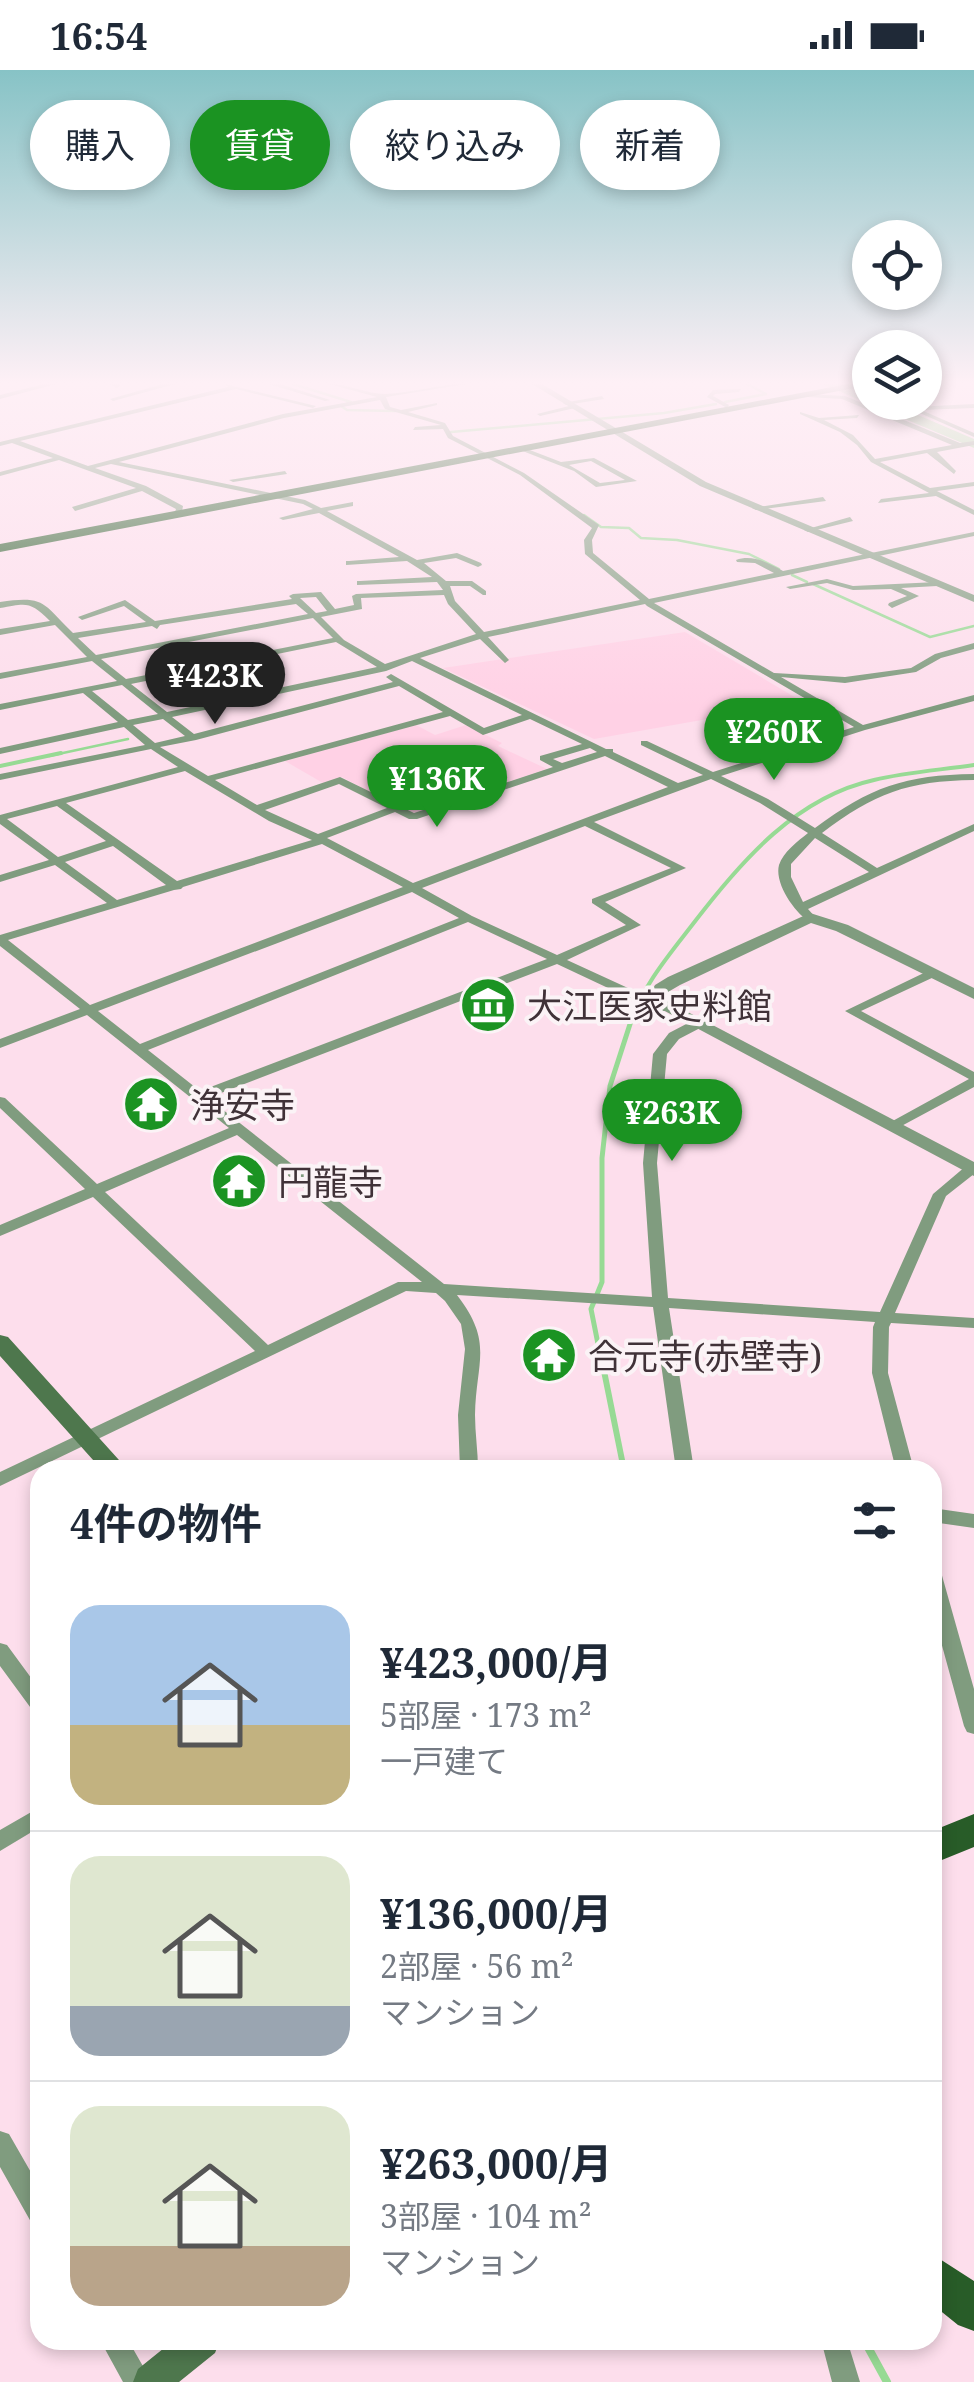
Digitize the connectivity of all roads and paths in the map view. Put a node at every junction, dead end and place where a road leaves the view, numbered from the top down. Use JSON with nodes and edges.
{"nodes":[{"id":1,"x":130,"y":492,"type":"edge"},
{"id":2,"x":149,"y":492,"type":"edge"},
{"id":3,"x":262,"y":492,"type":"edge"},
{"id":4,"x":283,"y":492,"type":"edge"},
{"id":5,"x":547,"y":492,"type":"edge"},
{"id":6,"x":722,"y":492,"type":"edge"},
{"id":7,"x":931,"y":492,"type":"joint"},
{"id":8,"x":272,"y":494,"type":"junction"},
{"id":9,"x":823,"y":499,"type":"dead end"},
{"id":10,"x":948,"y":500,"type":"junction"},
{"id":11,"x":881,"y":501,"type":"dead end"},
{"id":12,"x":974,"y":501,"type":"edge"},
{"id":13,"x":804,"y":502,"type":"junction"},
{"id":14,"x":350,"y":504,"type":"dead end"},
{"id":15,"x":75,"y":508,"type":"dead end"},
{"id":16,"x":756,"y":508,"type":"junction"},
{"id":17,"x":320,"y":510,"type":"junction"},
{"id":18,"x":179,"y":511,"type":"junction"},
{"id":19,"x":824,"y":512,"type":"dead end"},
{"id":20,"x":974,"y":513,"type":"edge"},
{"id":21,"x":283,"y":518,"type":"dead end"},
{"id":22,"x":850,"y":518,"type":"dead end"},
{"id":23,"x":808,"y":530,"type":"junction"},
{"id":24,"x":974,"y":534,"type":"edge"},
{"id":25,"x":0,"y":545,"type":"edge"},
{"id":26,"x":870,"y":556,"type":"junction"},
{"id":27,"x":414,"y":560,"type":"junction"},
{"id":28,"x":740,"y":560,"type":"dead end"},
{"id":29,"x":349,"y":563,"type":"dead end"},
{"id":30,"x":478,"y":565,"type":"dead end"},
{"id":31,"x":783,"y":574,"type":"junction"},
{"id":32,"x":360,"y":583,"type":"dead end"},
{"id":33,"x":804,"y":584,"type":"junction"},
{"id":34,"x":891,"y":584,"type":"junction"},
{"id":35,"x":937,"y":584,"type":"junction"},
{"id":36,"x":444,"y":585,"type":"junction"},
{"id":37,"x":790,"y":587,"type":"dead end"},
{"id":38,"x":483,"y":592,"type":"dead end"},
{"id":39,"x":974,"y":599,"type":"edge"},
{"id":40,"x":297,"y":601,"type":"junction"},
{"id":41,"x":648,"y":602,"type":"junction"},
{"id":42,"x":0,"y":605,"type":"edge"},
{"id":43,"x":903,"y":610,"type":"dead end"},
{"id":44,"x":332,"y":612,"type":"junction"},
{"id":45,"x":313,"y":616,"type":"junction"},
{"id":46,"x":82,"y":617,"type":"dead end"},
{"id":47,"x":58,"y":622,"type":"junction"},
{"id":48,"x":154,"y":623,"type":"junction"},
{"id":49,"x":0,"y":632,"type":"edge"},
{"id":50,"x":485,"y":635,"type":"junction"},
{"id":51,"x":72,"y":636,"type":"junction"},
{"id":52,"x":338,"y":640,"type":"junction"},
{"id":53,"x":178,"y":642,"type":"junction"},
{"id":54,"x":974,"y":646,"type":"edge"},
{"id":55,"x":94,"y":658,"type":"junction"},
{"id":56,"x":415,"y":659,"type":"junction"},
{"id":57,"x":505,"y":660,"type":"dead end"},
{"id":58,"x":383,"y":669,"type":"junction"},
{"id":59,"x":774,"y":675,"type":"junction"},
{"id":60,"x":0,"y":676,"type":"edge"},
{"id":61,"x":125,"y":682,"type":"junction"},
{"id":62,"x":399,"y":683,"type":"junction"},
{"id":63,"x":85,"y":690,"type":"junction"},
{"id":64,"x":974,"y":698,"type":"edge"},
{"id":65,"x":956,"y":702,"type":"junction"},
{"id":66,"x":0,"y":707,"type":"edge"},
{"id":67,"x":974,"y":711,"type":"edge"},
{"id":68,"x":452,"y":713,"type":"junction"},
{"id":69,"x":529,"y":716,"type":"junction"},
{"id":70,"x":166,"y":717,"type":"junction"},
{"id":71,"x":124,"y":725,"type":"junction"},
{"id":72,"x":862,"y":728,"type":"junction"},
{"id":73,"x":192,"y":738,"type":"junction"},
{"id":74,"x":644,"y":742,"type":"dead end"},
{"id":75,"x":593,"y":744,"type":"junction"},
{"id":76,"x":152,"y":746,"type":"junction"},
{"id":77,"x":0,"y":751,"type":"edge"},
{"id":78,"x":609,"y":751,"type":"junction"},
{"id":79,"x":561,"y":767,"type":"junction"},
{"id":80,"x":184,"y":768,"type":"junction"},
{"id":81,"x":0,"y":776,"type":"edge"},
{"id":82,"x":714,"y":776,"type":"junction"},
{"id":83,"x":974,"y":777,"type":"edge"},
{"id":84,"x":204,"y":780,"type":"junction"},
{"id":85,"x":677,"y":787,"type":"junction"},
{"id":86,"x":58,"y":802,"type":"junction"},
{"id":87,"x":256,"y":808,"type":"junction"},
{"id":88,"x":394,"y":810,"type":"junction"},
{"id":89,"x":2,"y":821,"type":"edge"},
{"id":90,"x":584,"y":822,"type":"junction"},
{"id":91,"x":974,"y":826,"type":"edge"},
{"id":92,"x":814,"y":834,"type":"junction"},
{"id":93,"x":318,"y":840,"type":"junction"},
{"id":94,"x":115,"y":842,"type":"junction"},
{"id":95,"x":55,"y":861,"type":"junction"},
{"id":96,"x":878,"y":873,"type":"junction"},
{"id":97,"x":0,"y":878,"type":"edge"},
{"id":98,"x":410,"y":886,"type":"junction"},
{"id":99,"x":177,"y":887,"type":"junction"},
{"id":100,"x":116,"y":904,"type":"junction"},
{"id":101,"x":805,"y":913,"type":"junction"},
{"id":102,"x":468,"y":918,"type":"junction"},
{"id":103,"x":0,"y":939,"type":"edge"},
{"id":104,"x":556,"y":960,"type":"junction"},
{"id":105,"x":930,"y":974,"type":"junction"},
{"id":106,"x":974,"y":994,"type":"edge"},
{"id":107,"x":664,"y":1009,"type":"junction"},
{"id":108,"x":91,"y":1010,"type":"junction"},
{"id":109,"x":697,"y":1024,"type":"junction"},
{"id":110,"x":0,"y":1044,"type":"edge"},
{"id":111,"x":138,"y":1050,"type":"junction"},
{"id":112,"x":974,"y":1079,"type":"edge"},
{"id":113,"x":197,"y":1097,"type":"junction"},
{"id":114,"x":0,"y":1102,"type":"edge"},
{"id":115,"x":894,"y":1126,"type":"junction"},
{"id":116,"x":239,"y":1129,"type":"junction"},
{"id":117,"x":973,"y":1170,"type":"edge"},
{"id":118,"x":97,"y":1191,"type":"junction"},
{"id":119,"x":0,"y":1231,"type":"edge"},
{"id":120,"x":440,"y":1288,"type":"junction"},
{"id":121,"x":660,"y":1302,"type":"junction"},
{"id":122,"x":884,"y":1316,"type":"junction"},
{"id":123,"x":974,"y":1323,"type":"edge"},
{"id":124,"x":0,"y":1342,"type":"edge"},
{"id":125,"x":265,"y":1351,"type":"junction"},
{"id":126,"x":88,"y":1438,"type":"junction"},
{"id":127,"x":42,"y":1460,"type":"edge"},
{"id":128,"x":107,"y":1460,"type":"edge"},
{"id":129,"x":469,"y":1460,"type":"edge"},
{"id":130,"x":684,"y":1460,"type":"edge"},
{"id":131,"x":902,"y":1460,"type":"edge"},
{"id":132,"x":30,"y":1466,"type":"edge"},
{"id":133,"x":0,"y":1480,"type":"edge"},
{"id":134,"x":942,"y":1516,"type":"edge"},
{"id":135,"x":974,"y":1521,"type":"edge"},
{"id":136,"x":942,"y":1609,"type":"edge"},
{"id":137,"x":0,"y":1651,"type":"edge"},
{"id":138,"x":30,"y":1692,"type":"edge"},
{"id":139,"x":974,"y":1726,"type":"edge"},
{"id":140,"x":30,"y":1822,"type":"edge"},
{"id":141,"x":974,"y":1830,"type":"edge"},
{"id":142,"x":0,"y":1840,"type":"edge"},
{"id":143,"x":942,"y":1844,"type":"edge"},
{"id":144,"x":0,"y":2143,"type":"edge"},
{"id":145,"x":30,"y":2196,"type":"edge"},
{"id":146,"x":942,"y":2284,"type":"edge"},
{"id":147,"x":974,"y":2309,"type":"edge"},
{"id":148,"x":119,"y":2350,"type":"edge"},
{"id":149,"x":190,"y":2350,"type":"edge"},
{"id":150,"x":837,"y":2350,"type":"edge"},
{"id":151,"x":138,"y":2382,"type":"edge"},
{"id":152,"x":151,"y":2382,"type":"edge"},
{"id":153,"x":846,"y":2382,"type":"edge"}],
"edges":[{"from":1,"to":15,"type":"street"},
{"from":2,"to":18,"type":"street"},
{"from":3,"to":8,"type":"street"},
{"from":4,"to":8,"type":"main road"},
{"from":5,"to":41,"type":"street"},
{"from":6,"to":16,"type":"street"},
{"from":7,"to":10,"type":"street"},
{"from":7,"to":11,"type":"street"},
{"from":8,"to":17,"type":"street"},
{"from":8,"to":18,"type":"main road"},
{"from":9,"to":13,"type":"street"},
{"from":10,"to":12,"type":"street"},
{"from":10,"to":20,"type":"street"},
{"from":13,"to":16,"type":"street"},
{"from":13,"to":19,"type":"street"},
{"from":14,"to":17,"type":"street"},
{"from":16,"to":23,"type":"street"},
{"from":17,"to":21,"type":"street"},
{"from":17,"to":27,"type":"street"},
{"from":18,"to":25,"type":"main road"},
{"from":22,"to":23,"type":"street"},
{"from":23,"to":26,"type":"street"},
{"from":24,"to":26,"type":"street"},
{"from":26,"to":31,"type":"street"},
{"from":26,"to":35,"type":"street"},
{"from":27,"to":29,"type":"street"},
{"from":27,"to":30,"type":"street"},
{"from":27,"to":36,"type":"street"},
{"from":28,"to":31,"type":"street"},
{"from":31,"to":33,"type":"street"},
{"from":31,"to":41,"type":"street"},
{"from":32,"to":36,"type":"street"},
{"from":33,"to":34,"type":"street"},
{"from":33,"to":37,"type":"street"},
{"from":34,"to":35,"type":"street"},
{"from":34,"to":43,"type":"street"},
{"from":35,"to":39,"type":"street"},
{"from":36,"to":38,"type":"street"},
{"from":36,"to":44,"type":"street"},
{"from":36,"to":50,"type":"street"},
{"from":40,"to":44,"type":"street"},
{"from":40,"to":45,"type":"street"},
{"from":40,"to":48,"type":"street"},
{"from":41,"to":50,"type":"street"},
{"from":41,"to":59,"type":"street"},
{"from":42,"to":47,"type":"street"},
{"from":44,"to":45,"type":"street"},
{"from":45,"to":52,"type":"street"},
{"from":45,"to":53,"type":"street"},
{"from":46,"to":48,"type":"street"},
{"from":47,"to":49,"type":"street"},
{"from":47,"to":51,"type":"street"},
{"from":48,"to":51,"type":"street"},
{"from":48,"to":53,"type":"street"},
{"from":50,"to":56,"type":"street"},
{"from":50,"to":57,"type":"street"},
{"from":51,"to":55,"type":"street"},
{"from":52,"to":58,"type":"street"},
{"from":52,"to":61,"type":"street"},
{"from":53,"to":55,"type":"street"},
{"from":54,"to":59,"type":"street"},
{"from":55,"to":60,"type":"street"},
{"from":55,"to":61,"type":"street"},
{"from":56,"to":58,"type":"street"},
{"from":56,"to":69,"type":"street"},
{"from":58,"to":62,"type":"street"},
{"from":58,"to":70,"type":"street"},
{"from":59,"to":72,"type":"street"},
{"from":61,"to":63,"type":"street"},
{"from":61,"to":70,"type":"street"},
{"from":62,"to":68,"type":"street"},
{"from":62,"to":73,"type":"street"},
{"from":63,"to":66,"type":"street"},
{"from":63,"to":71,"type":"street"},
{"from":64,"to":65,"type":"street"},
{"from":65,"to":67,"type":"street"},
{"from":65,"to":72,"type":"street"},
{"from":68,"to":69,"type":"street"},
{"from":68,"to":84,"type":"street"},
{"from":69,"to":75,"type":"street"},
{"from":70,"to":71,"type":"street"},
{"from":70,"to":73,"type":"street"},
{"from":71,"to":76,"type":"street"},
{"from":71,"to":77,"type":"street"},
{"from":72,"to":82,"type":"street"},
{"from":73,"to":76,"type":"street"},
{"from":74,"to":82,"type":"street"},
{"from":75,"to":78,"type":"street"},
{"from":75,"to":79,"type":"street"},
{"from":76,"to":80,"type":"street"},
{"from":76,"to":81,"type":"street"},
{"from":78,"to":79,"type":"street"},
{"from":78,"to":85,"type":"street"},
{"from":79,"to":88,"type":"street"},
{"from":80,"to":84,"type":"street"},
{"from":80,"to":86,"type":"street"},
{"from":82,"to":85,"type":"street"},
{"from":82,"to":92,"type":"street"},
{"from":83,"to":92,"type":"street"},
{"from":84,"to":87,"type":"street"},
{"from":85,"to":90,"type":"street"},
{"from":86,"to":89,"type":"street"},
{"from":86,"to":94,"type":"street"},
{"from":87,"to":88,"type":"street"},
{"from":87,"to":93,"type":"street"},
{"from":88,"to":93,"type":"street"},
{"from":89,"to":95,"type":"street"},
{"from":90,"to":98,"type":"street"},
{"from":90,"to":104,"type":"street"},
{"from":91,"to":96,"type":"street"},
{"from":92,"to":96,"type":"street"},
{"from":92,"to":101,"type":"street"},
{"from":93,"to":98,"type":"street"},
{"from":93,"to":99,"type":"street"},
{"from":94,"to":95,"type":"street"},
{"from":94,"to":99,"type":"street"},
{"from":95,"to":97,"type":"street"},
{"from":95,"to":100,"type":"street"},
{"from":96,"to":101,"type":"street"},
{"from":98,"to":102,"type":"street"},
{"from":98,"to":108,"type":"street"},
{"from":99,"to":100,"type":"street"},
{"from":100,"to":103,"type":"street"},
{"from":101,"to":105,"type":"street"},
{"from":101,"to":107,"type":"street"},
{"from":102,"to":104,"type":"street"},
{"from":102,"to":111,"type":"street"},
{"from":103,"to":108,"type":"street"},
{"from":104,"to":107,"type":"street"},
{"from":104,"to":113,"type":"street"},
{"from":105,"to":106,"type":"street"},
{"from":105,"to":112,"type":"street"},
{"from":107,"to":109,"type":"street"},
{"from":108,"to":110,"type":"street"},
{"from":108,"to":111,"type":"street"},
{"from":109,"to":115,"type":"street"},
{"from":109,"to":121,"type":"street"},
{"from":111,"to":113,"type":"street"},
{"from":112,"to":115,"type":"street"},
{"from":113,"to":116,"type":"street"},
{"from":114,"to":118,"type":"street"},
{"from":115,"to":117,"type":"street"},
{"from":116,"to":118,"type":"street"},
{"from":116,"to":120,"type":"street"},
{"from":117,"to":122,"type":"street"},
{"from":118,"to":119,"type":"street"},
{"from":118,"to":125,"type":"street"},
{"from":120,"to":121,"type":"street"},
{"from":120,"to":125,"type":"street"},
{"from":120,"to":129,"type":"street"},
{"from":121,"to":122,"type":"street"},
{"from":121,"to":130,"type":"street"},
{"from":122,"to":123,"type":"street"},
{"from":122,"to":131,"type":"street"},
{"from":124,"to":126,"type":"main road"},
{"from":125,"to":126,"type":"street"},
{"from":126,"to":127,"type":"street"},
{"from":126,"to":128,"type":"main road"},
{"from":132,"to":133,"type":"street"},
{"from":134,"to":135,"type":"street"},
{"from":136,"to":139,"type":"street"},
{"from":137,"to":138,"type":"street"},
{"from":140,"to":142,"type":"street"},
{"from":141,"to":143,"type":"main road"},
{"from":144,"to":145,"type":"street"},
{"from":146,"to":147,"type":"main road"},
{"from":148,"to":151,"type":"street"},
{"from":149,"to":152,"type":"main road"},
{"from":150,"to":153,"type":"street"}]}
